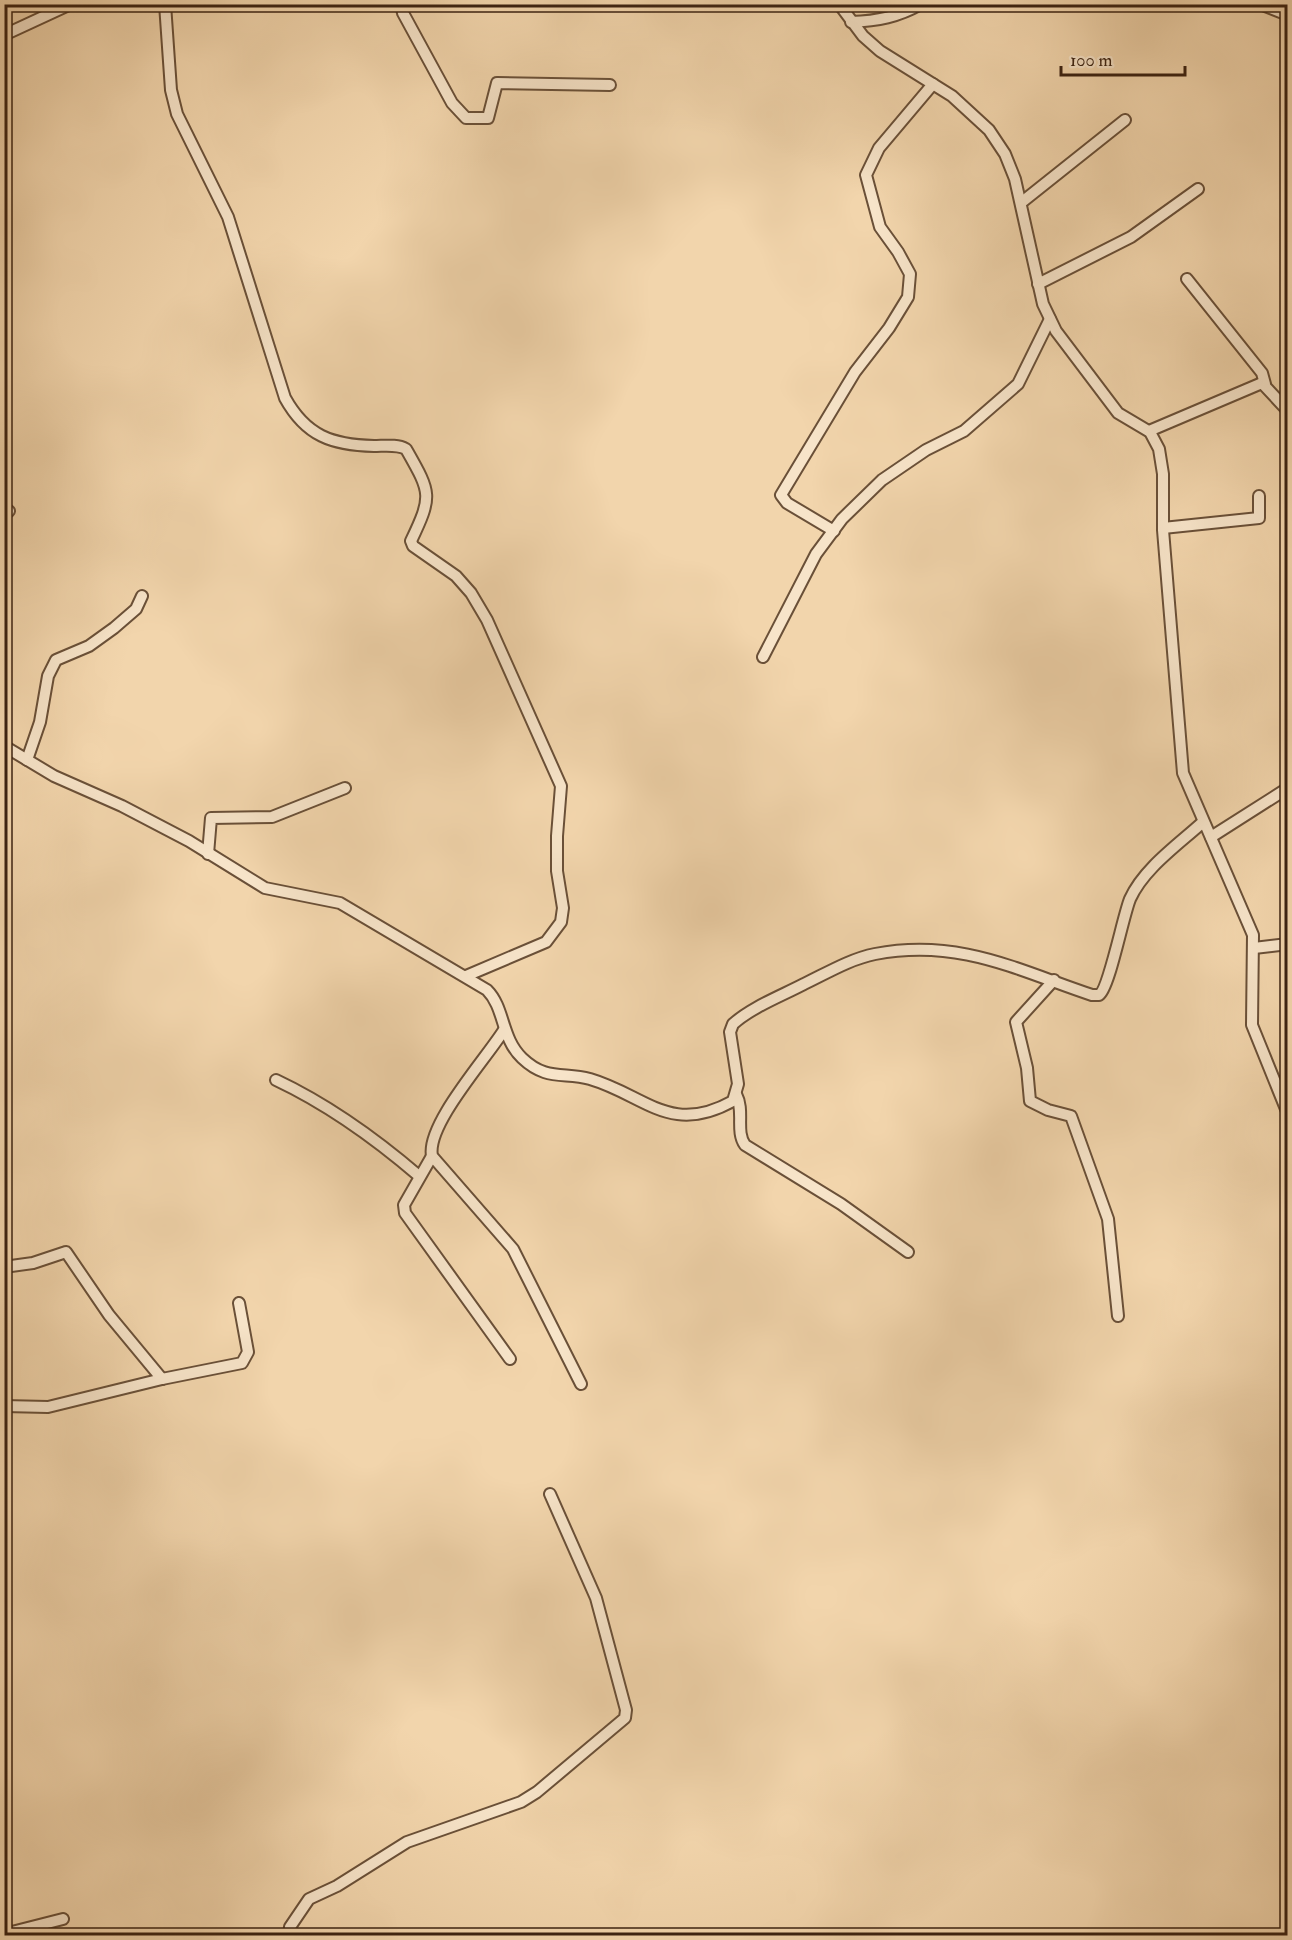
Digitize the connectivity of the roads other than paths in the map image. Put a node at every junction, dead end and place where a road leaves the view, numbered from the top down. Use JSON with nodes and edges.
{"nodes":[{"id":1,"x":71,"y":4,"type":"edge"},
{"id":2,"x":165,"y":4,"type":"edge"},
{"id":3,"x":401,"y":4,"type":"edge"},
{"id":4,"x":839,"y":4,"type":"edge"},
{"id":5,"x":921,"y":4,"type":"edge"},
{"id":6,"x":1260,"y":4,"type":"edge"},
{"id":7,"x":1287,"y":15,"type":"edge"},
{"id":8,"x":852,"y":22,"type":"junction"},
{"id":9,"x":4,"y":35,"type":"edge"},
{"id":10,"x":933,"y":84,"type":"junction"},
{"id":11,"x":610,"y":85,"type":"dead end"},
{"id":12,"x":1125,"y":120,"type":"dead end"},
{"id":13,"x":1198,"y":189,"type":"dead end"},
{"id":14,"x":1022,"y":202,"type":"junction"},
{"id":15,"x":1187,"y":279,"type":"dead end"},
{"id":16,"x":1038,"y":284,"type":"junction"},
{"id":17,"x":1050,"y":319,"type":"junction"},
{"id":18,"x":1265,"y":384,"type":"junction"},
{"id":19,"x":1287,"y":411,"type":"edge"},
{"id":20,"x":1149,"y":431,"type":"junction"},
{"id":21,"x":1259,"y":496,"type":"dead end"},
{"id":22,"x":1163,"y":528,"type":"junction"},
{"id":23,"x":834,"y":531,"type":"junction"},
{"id":24,"x":142,"y":596,"type":"dead end"},
{"id":25,"x":763,"y":657,"type":"dead end"},
{"id":26,"x":4,"y":746,"type":"edge"},
{"id":27,"x":27,"y":760,"type":"junction"},
{"id":28,"x":345,"y":788,"type":"dead end"},
{"id":29,"x":1287,"y":789,"type":"edge"},
{"id":30,"x":1203,"y":822,"type":"junction"},
{"id":31,"x":1210,"y":837,"type":"junction"},
{"id":32,"x":208,"y":854,"type":"junction"},
{"id":33,"x":1287,"y":944,"type":"edge"},
{"id":34,"x":1254,"y":948,"type":"junction"},
{"id":35,"x":466,"y":976,"type":"junction"},
{"id":36,"x":1054,"y":980,"type":"junction"},
{"id":37,"x":504,"y":1030,"type":"junction"},
{"id":38,"x":276,"y":1080,"type":"dead end"},
{"id":39,"x":736,"y":1094,"type":"junction"},
{"id":40,"x":1287,"y":1114,"type":"edge"},
{"id":41,"x":432,"y":1156,"type":"junction"},
{"id":42,"x":419,"y":1176,"type":"junction"},
{"id":43,"x":908,"y":1252,"type":"dead end"},
{"id":44,"x":4,"y":1268,"type":"edge"},
{"id":45,"x":239,"y":1303,"type":"dead end"},
{"id":46,"x":1118,"y":1316,"type":"dead end"},
{"id":47,"x":510,"y":1359,"type":"dead end"},
{"id":48,"x":162,"y":1379,"type":"junction"},
{"id":49,"x":581,"y":1384,"type":"dead end"},
{"id":50,"x":4,"y":1406,"type":"edge"},
{"id":51,"x":550,"y":1494,"type":"dead end"},
{"id":52,"x":63,"y":1919,"type":"dead end"},
{"id":53,"x":4,"y":1934,"type":"edge"},
{"id":54,"x":289,"y":1935,"type":"edge"}],
"edges":[{"from":1,"to":9,"type":"street"},
{"from":2,"to":35,"type":"street"},
{"from":3,"to":11,"type":"street"},
{"from":4,"to":8,"type":"street"},
{"from":5,"to":8,"type":"street"},
{"from":6,"to":7,"type":"street"},
{"from":8,"to":10,"type":"street"},
{"from":10,"to":14,"type":"street"},
{"from":10,"to":23,"type":"street"},
{"from":12,"to":14,"type":"street"},
{"from":13,"to":16,"type":"street"},
{"from":14,"to":16,"type":"street"},
{"from":15,"to":18,"type":"street"},
{"from":16,"to":17,"type":"street"},
{"from":17,"to":20,"type":"street"},
{"from":17,"to":23,"type":"street"},
{"from":18,"to":19,"type":"street"},
{"from":18,"to":20,"type":"street"},
{"from":20,"to":22,"type":"street"},
{"from":21,"to":22,"type":"street"},
{"from":22,"to":30,"type":"street"},
{"from":23,"to":25,"type":"street"},
{"from":24,"to":27,"type":"street"},
{"from":26,"to":27,"type":"street"},
{"from":27,"to":32,"type":"street"},
{"from":28,"to":32,"type":"street"},
{"from":29,"to":31,"type":"street"},
{"from":30,"to":31,"type":"street"},
{"from":30,"to":36,"type":"street"},
{"from":31,"to":34,"type":"street"},
{"from":32,"to":35,"type":"street"},
{"from":33,"to":34,"type":"street"},
{"from":34,"to":40,"type":"street"},
{"from":35,"to":37,"type":"street"},
{"from":36,"to":39,"type":"street"},
{"from":36,"to":46,"type":"street"},
{"from":37,"to":39,"type":"street"},
{"from":37,"to":41,"type":"street"},
{"from":38,"to":42,"type":"street"},
{"from":39,"to":43,"type":"street"},
{"from":41,"to":42,"type":"street"},
{"from":41,"to":49,"type":"street"},
{"from":42,"to":47,"type":"street"},
{"from":44,"to":48,"type":"street"},
{"from":45,"to":48,"type":"street"},
{"from":48,"to":50,"type":"street"},
{"from":51,"to":54,"type":"street"},
{"from":52,"to":53,"type":"street"}]}
